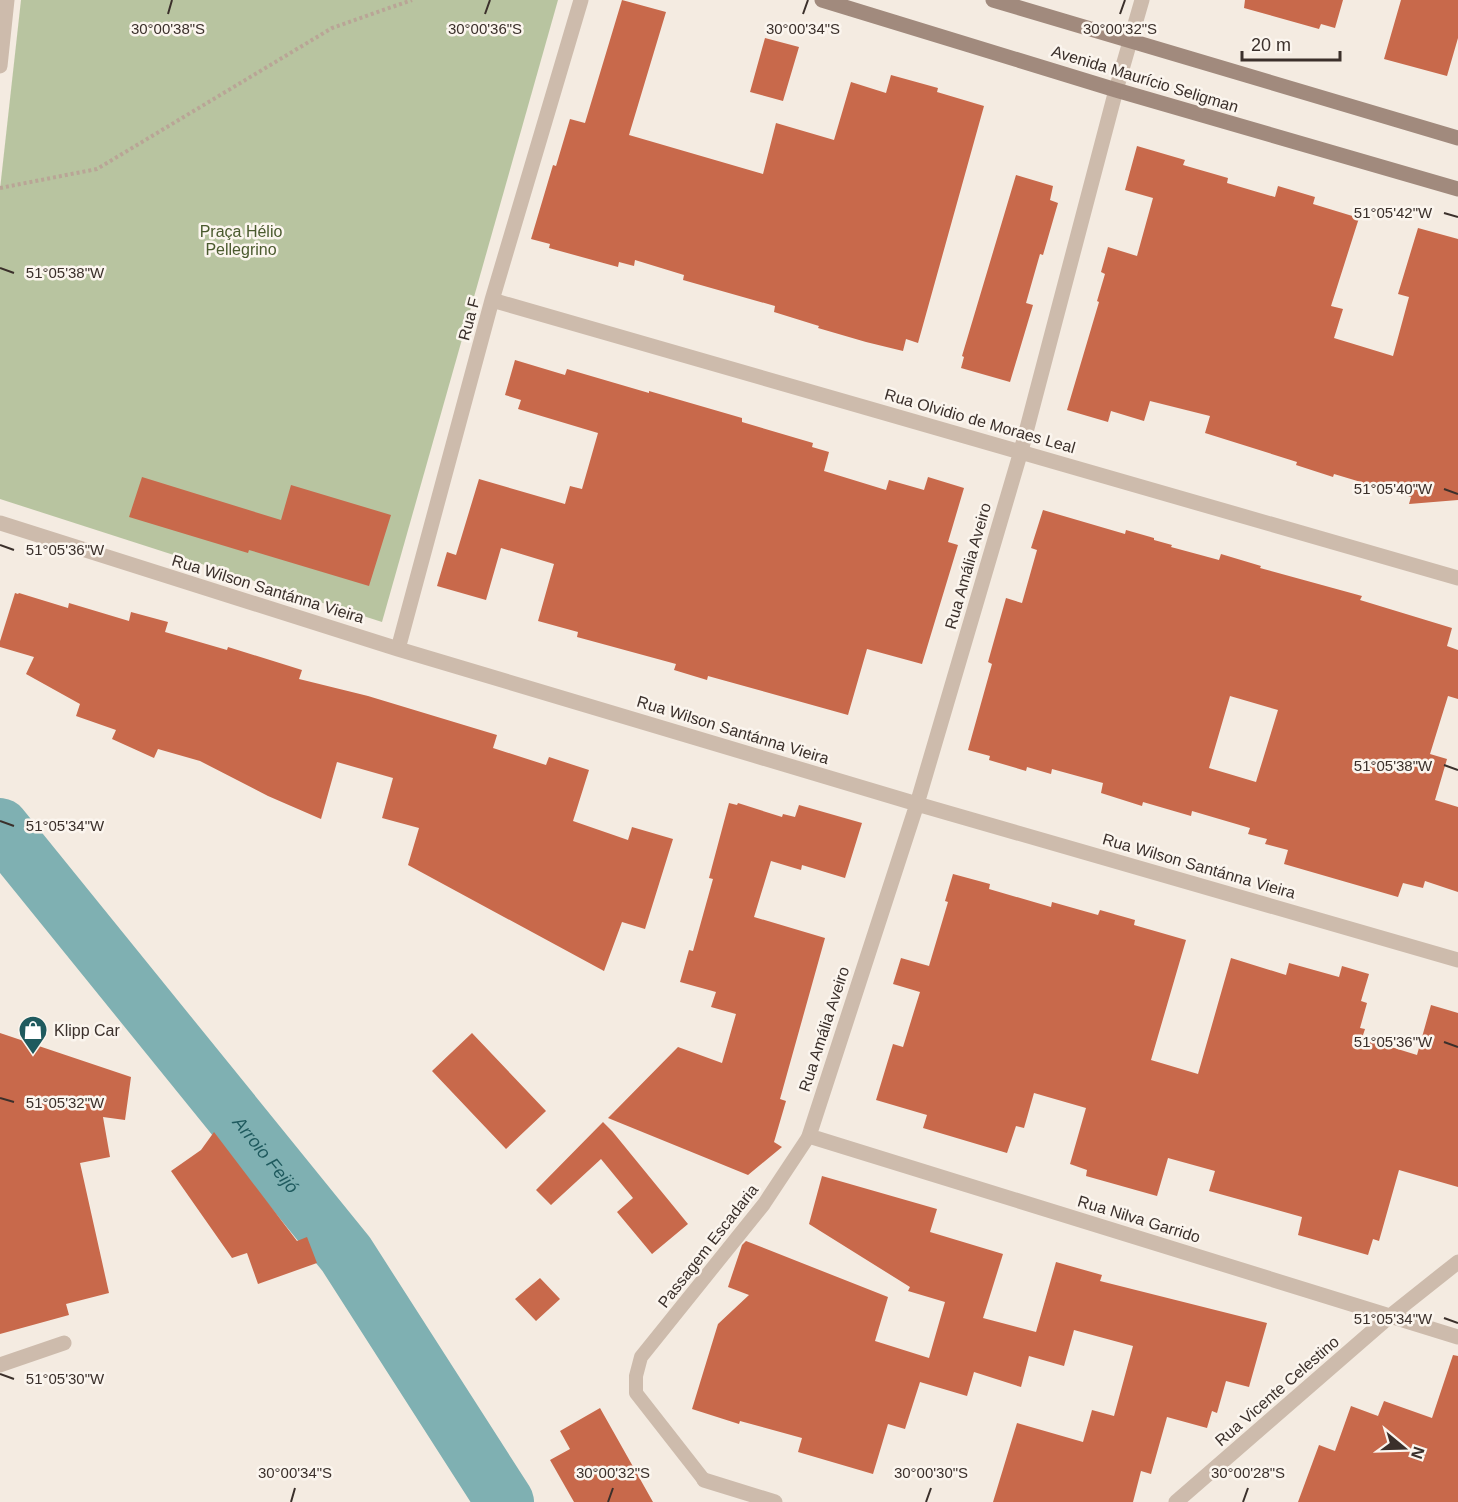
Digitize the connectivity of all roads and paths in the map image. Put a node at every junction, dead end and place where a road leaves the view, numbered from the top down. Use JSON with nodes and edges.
{"nodes":[{"id":1,"x":7,"y":0,"type":"edge"},
{"id":2,"x":412,"y":0,"type":"edge"},
{"id":3,"x":581,"y":0,"type":"edge"},
{"id":4,"x":822,"y":0,"type":"edge"},
{"id":5,"x":993,"y":0,"type":"edge"},
{"id":6,"x":1142,"y":0,"type":"edge"},
{"id":7,"x":1130,"y":40,"type":"junction"},
{"id":8,"x":0,"y":66,"type":"edge"},
{"id":9,"x":1116,"y":90,"type":"junction"},
{"id":10,"x":1458,"y":138,"type":"edge"},
{"id":11,"x":0,"y":188,"type":"edge"},
{"id":12,"x":1458,"y":189,"type":"edge"},
{"id":13,"x":492,"y":300,"type":"junction"},
{"id":14,"x":1021,"y":451,"type":"junction"},
{"id":15,"x":0,"y":523,"type":"edge"},
{"id":16,"x":1458,"y":578,"type":"edge"},
{"id":17,"x":398,"y":649,"type":"junction"},
{"id":18,"x":917,"y":804,"type":"junction"},
{"id":19,"x":1458,"y":960,"type":"edge"},
{"id":20,"x":809,"y":1136,"type":"junction"},
{"id":21,"x":1458,"y":1262,"type":"edge"},
{"id":22,"x":1390,"y":1316,"type":"junction"},
{"id":23,"x":1458,"y":1337,"type":"edge"},
{"id":24,"x":64,"y":1343,"type":"dead end"},
{"id":25,"x":0,"y":1365,"type":"edge"},
{"id":26,"x":704,"y":1480,"type":"joint"},
{"id":27,"x":775,"y":1502,"type":"edge"},
{"id":28,"x":1176,"y":1502,"type":"edge"}],
"edges":[{"from":1,"to":8,"type":"street"},
{"from":2,"to":11,"type":"path"},
{"from":3,"to":13,"type":"street","name":"Rua F"},
{"from":4,"to":9,"type":"main road","name":"Avenida Maurício Seligman"},
{"from":5,"to":7,"type":"main road","name":"Avenida Maurício Seligman"},
{"from":6,"to":7,"type":"street","name":"Rua Amália Aveiro"},
{"from":7,"to":9,"type":"street","name":"Rua Amália Aveiro"},
{"from":7,"to":10,"type":"main road","name":"Avenida Maurício Seligman"},
{"from":9,"to":12,"type":"main road","name":"Avenida Maurício Seligman"},
{"from":9,"to":14,"type":"street","name":"Rua Amália Aveiro"},
{"from":13,"to":14,"type":"street","name":"Rua Olvidio de Moraes Leal"},
{"from":13,"to":17,"type":"street","name":"Rua F"},
{"from":14,"to":16,"type":"street","name":"Rua Olvidio de Moraes Leal"},
{"from":14,"to":18,"type":"street","name":"Rua Amália Aveiro"},
{"from":15,"to":17,"type":"street","name":"Rua Wilson Santánna Vieira"},
{"from":17,"to":18,"type":"street","name":"Rua Wilson Santánna Vieira"},
{"from":18,"to":19,"type":"street","name":"Rua Wilson Santánna Vieira"},
{"from":18,"to":20,"type":"street","name":"Rua Amália Aveiro"},
{"from":20,"to":22,"type":"street","name":"Rua Nilva Garrido"},
{"from":20,"to":26,"type":"lane","name":"Passagem Escadaria"},
{"from":21,"to":22,"type":"street","name":"Rua Vicente Celestino"},
{"from":22,"to":23,"type":"street","name":"Rua Nilva Garrido"},
{"from":22,"to":28,"type":"street","name":"Rua Vicente Celestino"},
{"from":24,"to":25,"type":"street"},
{"from":26,"to":27,"type":"street"}]}
